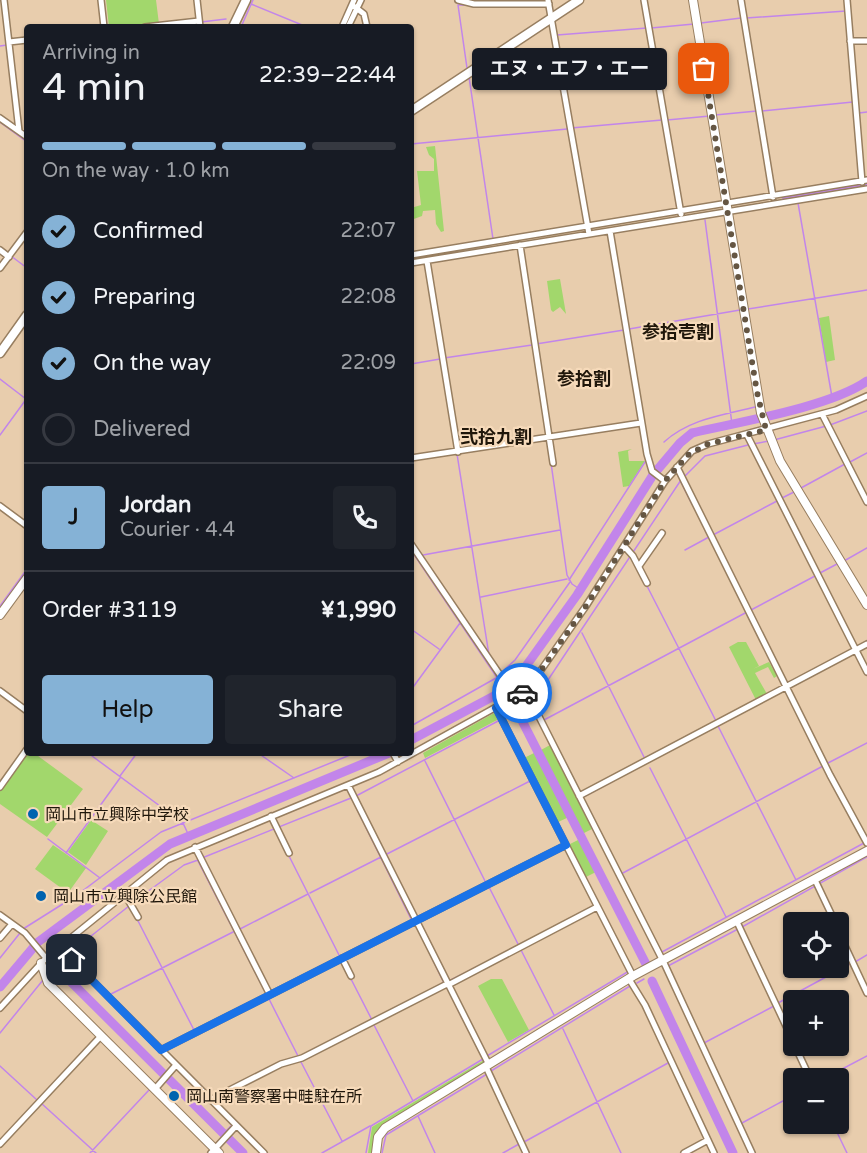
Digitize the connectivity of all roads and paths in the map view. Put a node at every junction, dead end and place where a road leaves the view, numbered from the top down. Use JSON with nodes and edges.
{"nodes":[{"id":1,"x":4,"y":0,"type":"edge"},
{"id":2,"x":101,"y":0,"type":"edge"},
{"id":3,"x":197,"y":0,"type":"edge"},
{"id":4,"x":246,"y":0,"type":"edge"},
{"id":5,"x":361,"y":0,"type":"edge"},
{"id":6,"x":458,"y":0,"type":"edge"},
{"id":7,"x":579,"y":0,"type":"edge"},
{"id":8,"x":644,"y":0,"type":"edge"},
{"id":9,"x":693,"y":0,"type":"edge"},
{"id":10,"x":741,"y":0,"type":"edge"},
{"id":11,"x":847,"y":0,"type":"edge"},
{"id":12,"x":548,"y":2,"type":"edge"},
{"id":13,"x":354,"y":5,"type":"edge"},
{"id":14,"x":551,"y":19,"type":"junction"},
{"id":15,"x":104,"y":24,"type":"edge"},
{"id":16,"x":199,"y":24,"type":"edge"},
{"id":17,"x":234,"y":24,"type":"edge"},
{"id":18,"x":344,"y":24,"type":"edge"},
{"id":19,"x":349,"y":24,"type":"edge"},
{"id":20,"x":366,"y":24,"type":"edge"},
{"id":21,"x":24,"y":40,"type":"edge"},
{"id":22,"x":851,"y":41,"type":"junction"},
{"id":23,"x":867,"y":41,"type":"edge"},
{"id":24,"x":9,"y":42,"type":"junction"},
{"id":25,"x":414,"y":109,"type":"edge"},
{"id":26,"x":0,"y":118,"type":"edge"},
{"id":27,"x":19,"y":131,"type":"junction"},
{"id":28,"x":24,"y":135,"type":"edge"},
{"id":29,"x":864,"y":184,"type":"edge"},
{"id":30,"x":773,"y":198,"type":"junction"},
{"id":31,"x":726,"y":207,"type":"junction"},
{"id":32,"x":680,"y":213,"type":"junction"},
{"id":33,"x":589,"y":229,"type":"junction"},
{"id":34,"x":610,"y":231,"type":"junction"},
{"id":35,"x":24,"y":236,"type":"edge"},
{"id":36,"x":520,"y":245,"type":"junction"},
{"id":37,"x":0,"y":250,"type":"edge"},
{"id":38,"x":464,"y":250,"type":"junction"},
{"id":39,"x":445,"y":253,"type":"junction"},
{"id":40,"x":414,"y":255,"type":"edge"},
{"id":41,"x":9,"y":256,"type":"junction"},
{"id":42,"x":427,"y":261,"type":"junction"},
{"id":43,"x":414,"y":263,"type":"edge"},
{"id":44,"x":0,"y":268,"type":"edge"},
{"id":45,"x":24,"y":319,"type":"edge"},
{"id":46,"x":0,"y":353,"type":"edge"},
{"id":47,"x":867,"y":396,"type":"edge"},
{"id":48,"x":822,"y":414,"type":"junction"},
{"id":49,"x":641,"y":423,"type":"junction"},
{"id":50,"x":766,"y":430,"type":"junction"},
{"id":51,"x":747,"y":435,"type":"junction"},
{"id":52,"x":548,"y":438,"type":"junction"},
{"id":53,"x":457,"y":452,"type":"junction"},
{"id":54,"x":414,"y":458,"type":"edge"},
{"id":55,"x":553,"y":462,"type":"dead end"},
{"id":56,"x":676,"y":467,"type":"junction"},
{"id":57,"x":665,"y":481,"type":"junction"},
{"id":58,"x":867,"y":502,"type":"edge"},
{"id":59,"x":0,"y":506,"type":"edge"},
{"id":60,"x":24,"y":524,"type":"edge"},
{"id":61,"x":663,"y":533,"type":"dead end"},
{"id":62,"x":624,"y":546,"type":"junction"},
{"id":63,"x":414,"y":548,"type":"edge"},
{"id":64,"x":639,"y":566,"type":"junction"},
{"id":65,"x":647,"y":583,"type":"dead end"},
{"id":66,"x":24,"y":588,"type":"edge"},
{"id":67,"x":867,"y":605,"type":"edge"},
{"id":68,"x":0,"y":615,"type":"edge"},
{"id":69,"x":867,"y":644,"type":"edge"},
{"id":70,"x":856,"y":650,"type":"junction"},
{"id":71,"x":867,"y":672,"type":"edge"},
{"id":72,"x":787,"y":686,"type":"junction"},
{"id":73,"x":0,"y":690,"type":"edge"},
{"id":74,"x":526,"y":691,"type":"junction"},
{"id":75,"x":514,"y":696,"type":"junction"},
{"id":76,"x":496,"y":708,"type":"junction"},
{"id":77,"x":24,"y":709,"type":"edge"},
{"id":78,"x":24,"y":753,"type":"edge"},
{"id":79,"x":414,"y":753,"type":"edge"},
{"id":80,"x":395,"y":756,"type":"edge"},
{"id":81,"x":409,"y":756,"type":"edge"},
{"id":82,"x":398,"y":762,"type":"junction"},
{"id":83,"x":348,"y":785,"type":"junction"},
{"id":84,"x":0,"y":787,"type":"edge"},
{"id":85,"x":580,"y":796,"type":"junction"},
{"id":86,"x":272,"y":816,"type":"junction"},
{"id":87,"x":866,"y":842,"type":"edge"},
{"id":88,"x":565,"y":846,"type":"junction"},
{"id":89,"x":195,"y":847,"type":"junction"},
{"id":90,"x":867,"y":851,"type":"edge"},
{"id":91,"x":289,"y":853,"type":"dead end"},
{"id":92,"x":816,"y":883,"type":"junction"},
{"id":93,"x":124,"y":893,"type":"junction"},
{"id":94,"x":597,"y":907,"type":"junction"},
{"id":95,"x":830,"y":912,"type":"edge"},
{"id":96,"x":0,"y":915,"type":"edge"},
{"id":97,"x":138,"y":917,"type":"dead end"},
{"id":98,"x":415,"y":921,"type":"junction"},
{"id":99,"x":11,"y":925,"type":"junction"},
{"id":100,"x":739,"y":926,"type":"junction"},
{"id":101,"x":0,"y":938,"type":"edge"},
{"id":102,"x":54,"y":952,"type":"junction"},
{"id":103,"x":849,"y":955,"type":"edge"},
{"id":104,"x":659,"y":957,"type":"junction"},
{"id":105,"x":342,"y":958,"type":"junction"},
{"id":106,"x":43,"y":961,"type":"junction"},
{"id":107,"x":351,"y":976,"type":"dead end"},
{"id":108,"x":631,"y":977,"type":"junction"},
{"id":109,"x":446,"y":984,"type":"junction"},
{"id":110,"x":867,"y":993,"type":"edge"},
{"id":111,"x":270,"y":995,"type":"junction"},
{"id":112,"x":0,"y":1008,"type":"edge"},
{"id":113,"x":783,"y":1021,"type":"edge"},
{"id":114,"x":101,"y":1036,"type":"junction"},
{"id":115,"x":163,"y":1049,"type":"junction"},
{"id":116,"x":176,"y":1065,"type":"junction"},
{"id":117,"x":487,"y":1065,"type":"junction"},
{"id":118,"x":155,"y":1089,"type":"junction"},
{"id":119,"x":212,"y":1098,"type":"junction"},
{"id":120,"x":236,"y":1125,"type":"junction"},
{"id":121,"x":708,"y":1140,"type":"junction"},
{"id":122,"x":0,"y":1144,"type":"edge"},
{"id":123,"x":215,"y":1152,"type":"edge"},
{"id":124,"x":264,"y":1153,"type":"edge"},
{"id":125,"x":376,"y":1153,"type":"edge"},
{"id":126,"x":526,"y":1153,"type":"edge"},
{"id":127,"x":684,"y":1153,"type":"edge"},
{"id":128,"x":714,"y":1153,"type":"edge"},
{"id":129,"x":752,"y":1153,"type":"edge"}],
"edges":[{"from":1,"to":24,"type":"street"},
{"from":2,"to":15,"type":"street"},
{"from":3,"to":16,"type":"street"},
{"from":4,"to":17,"type":"main road"},
{"from":5,"to":13,"type":"street"},
{"from":6,"to":12,"type":"street"},
{"from":7,"to":14,"type":"main road"},
{"from":8,"to":32,"type":"street"},
{"from":9,"to":31,"type":"street"},
{"from":10,"to":30,"type":"street"},
{"from":11,"to":22,"type":"street"},
{"from":12,"to":14,"type":"street"},
{"from":13,"to":18,"type":"street"},
{"from":13,"to":19,"type":"street"},
{"from":13,"to":20,"type":"street"},
{"from":14,"to":25,"type":"main road"},
{"from":14,"to":33,"type":"street"},
{"from":21,"to":24,"type":"street"},
{"from":22,"to":23,"type":"street"},
{"from":22,"to":29,"type":"street"},
{"from":24,"to":27,"type":"street"},
{"from":26,"to":27,"type":"street"},
{"from":27,"to":28,"type":"street"},
{"from":29,"to":30,"type":"street"},
{"from":30,"to":31,"type":"street"},
{"from":31,"to":32,"type":"street"},
{"from":31,"to":50,"type":"street"},
{"from":32,"to":33,"type":"street"},
{"from":32,"to":34,"type":"street"},
{"from":33,"to":34,"type":"street"},
{"from":33,"to":36,"type":"street"},
{"from":33,"to":38,"type":"street"},
{"from":34,"to":49,"type":"street"},
{"from":35,"to":41,"type":"street"},
{"from":36,"to":38,"type":"street"},
{"from":36,"to":52,"type":"street"},
{"from":37,"to":41,"type":"street"},
{"from":38,"to":39,"type":"street"},
{"from":39,"to":40,"type":"street"},
{"from":39,"to":42,"type":"street"},
{"from":41,"to":44,"type":"street"},
{"from":42,"to":43,"type":"street"},
{"from":42,"to":53,"type":"street"},
{"from":45,"to":46,"type":"main road"},
{"from":47,"to":48,"type":"street"},
{"from":48,"to":50,"type":"street"},
{"from":48,"to":58,"type":"street"},
{"from":49,"to":52,"type":"street"},
{"from":49,"to":57,"type":"street"},
{"from":50,"to":51,"type":"street"},
{"from":50,"to":67,"type":"street"},
{"from":51,"to":56,"type":"street"},
{"from":51,"to":70,"type":"street"},
{"from":52,"to":53,"type":"street"},
{"from":52,"to":55,"type":"street"},
{"from":53,"to":54,"type":"street"},
{"from":56,"to":57,"type":"street"},
{"from":56,"to":72,"type":"street"},
{"from":57,"to":62,"type":"street"},
{"from":59,"to":60,"type":"street"},
{"from":61,"to":64,"type":"street"},
{"from":62,"to":64,"type":"street"},
{"from":62,"to":74,"type":"street"},
{"from":63,"to":75,"type":"street"},
{"from":64,"to":65,"type":"street"},
{"from":66,"to":68,"type":"street"},
{"from":69,"to":70,"type":"street"},
{"from":70,"to":71,"type":"street"},
{"from":70,"to":72,"type":"street"},
{"from":72,"to":85,"type":"street"},
{"from":72,"to":87,"type":"street"},
{"from":73,"to":77,"type":"street"},
{"from":74,"to":75,"type":"street"},
{"from":74,"to":85,"type":"street"},
{"from":75,"to":76,"type":"street"},
{"from":76,"to":79,"type":"street"},
{"from":76,"to":88,"type":"street"},
{"from":78,"to":84,"type":"street"},
{"from":80,"to":82,"type":"street"},
{"from":81,"to":82,"type":"street"},
{"from":82,"to":83,"type":"street"},
{"from":83,"to":86,"type":"street"},
{"from":83,"to":98,"type":"street"},
{"from":85,"to":104,"type":"street"},
{"from":86,"to":89,"type":"street"},
{"from":86,"to":91,"type":"street"},
{"from":88,"to":94,"type":"street"},
{"from":88,"to":98,"type":"street"},
{"from":89,"to":93,"type":"street"},
{"from":89,"to":111,"type":"street"},
{"from":90,"to":92,"type":"street"},
{"from":92,"to":95,"type":"street"},
{"from":92,"to":100,"type":"street"},
{"from":93,"to":97,"type":"street"},
{"from":93,"to":102,"type":"street"},
{"from":94,"to":108,"type":"street"},
{"from":94,"to":109,"type":"street"},
{"from":96,"to":99,"type":"street"},
{"from":98,"to":105,"type":"street"},
{"from":98,"to":109,"type":"street"},
{"from":99,"to":101,"type":"street"},
{"from":99,"to":106,"type":"street"},
{"from":100,"to":104,"type":"street"},
{"from":100,"to":113,"type":"street"},
{"from":102,"to":106,"type":"street"},
{"from":102,"to":115,"type":"street"},
{"from":103,"to":110,"type":"street"},
{"from":104,"to":108,"type":"street"},
{"from":104,"to":129,"type":"street"},
{"from":105,"to":107,"type":"street"},
{"from":105,"to":111,"type":"street"},
{"from":106,"to":112,"type":"street"},
{"from":106,"to":114,"type":"street"},
{"from":108,"to":117,"type":"street"},
{"from":108,"to":121,"type":"street"},
{"from":109,"to":117,"type":"street"},
{"from":109,"to":119,"type":"street"},
{"from":111,"to":115,"type":"street"},
{"from":114,"to":118,"type":"street"},
{"from":114,"to":122,"type":"street"},
{"from":115,"to":116,"type":"street"},
{"from":116,"to":118,"type":"street"},
{"from":116,"to":119,"type":"street"},
{"from":117,"to":125,"type":"street"},
{"from":117,"to":126,"type":"street"},
{"from":118,"to":123,"type":"street"},
{"from":119,"to":120,"type":"street"},
{"from":120,"to":123,"type":"street"},
{"from":120,"to":124,"type":"street"},
{"from":121,"to":127,"type":"street"},
{"from":121,"to":128,"type":"street"}]}
